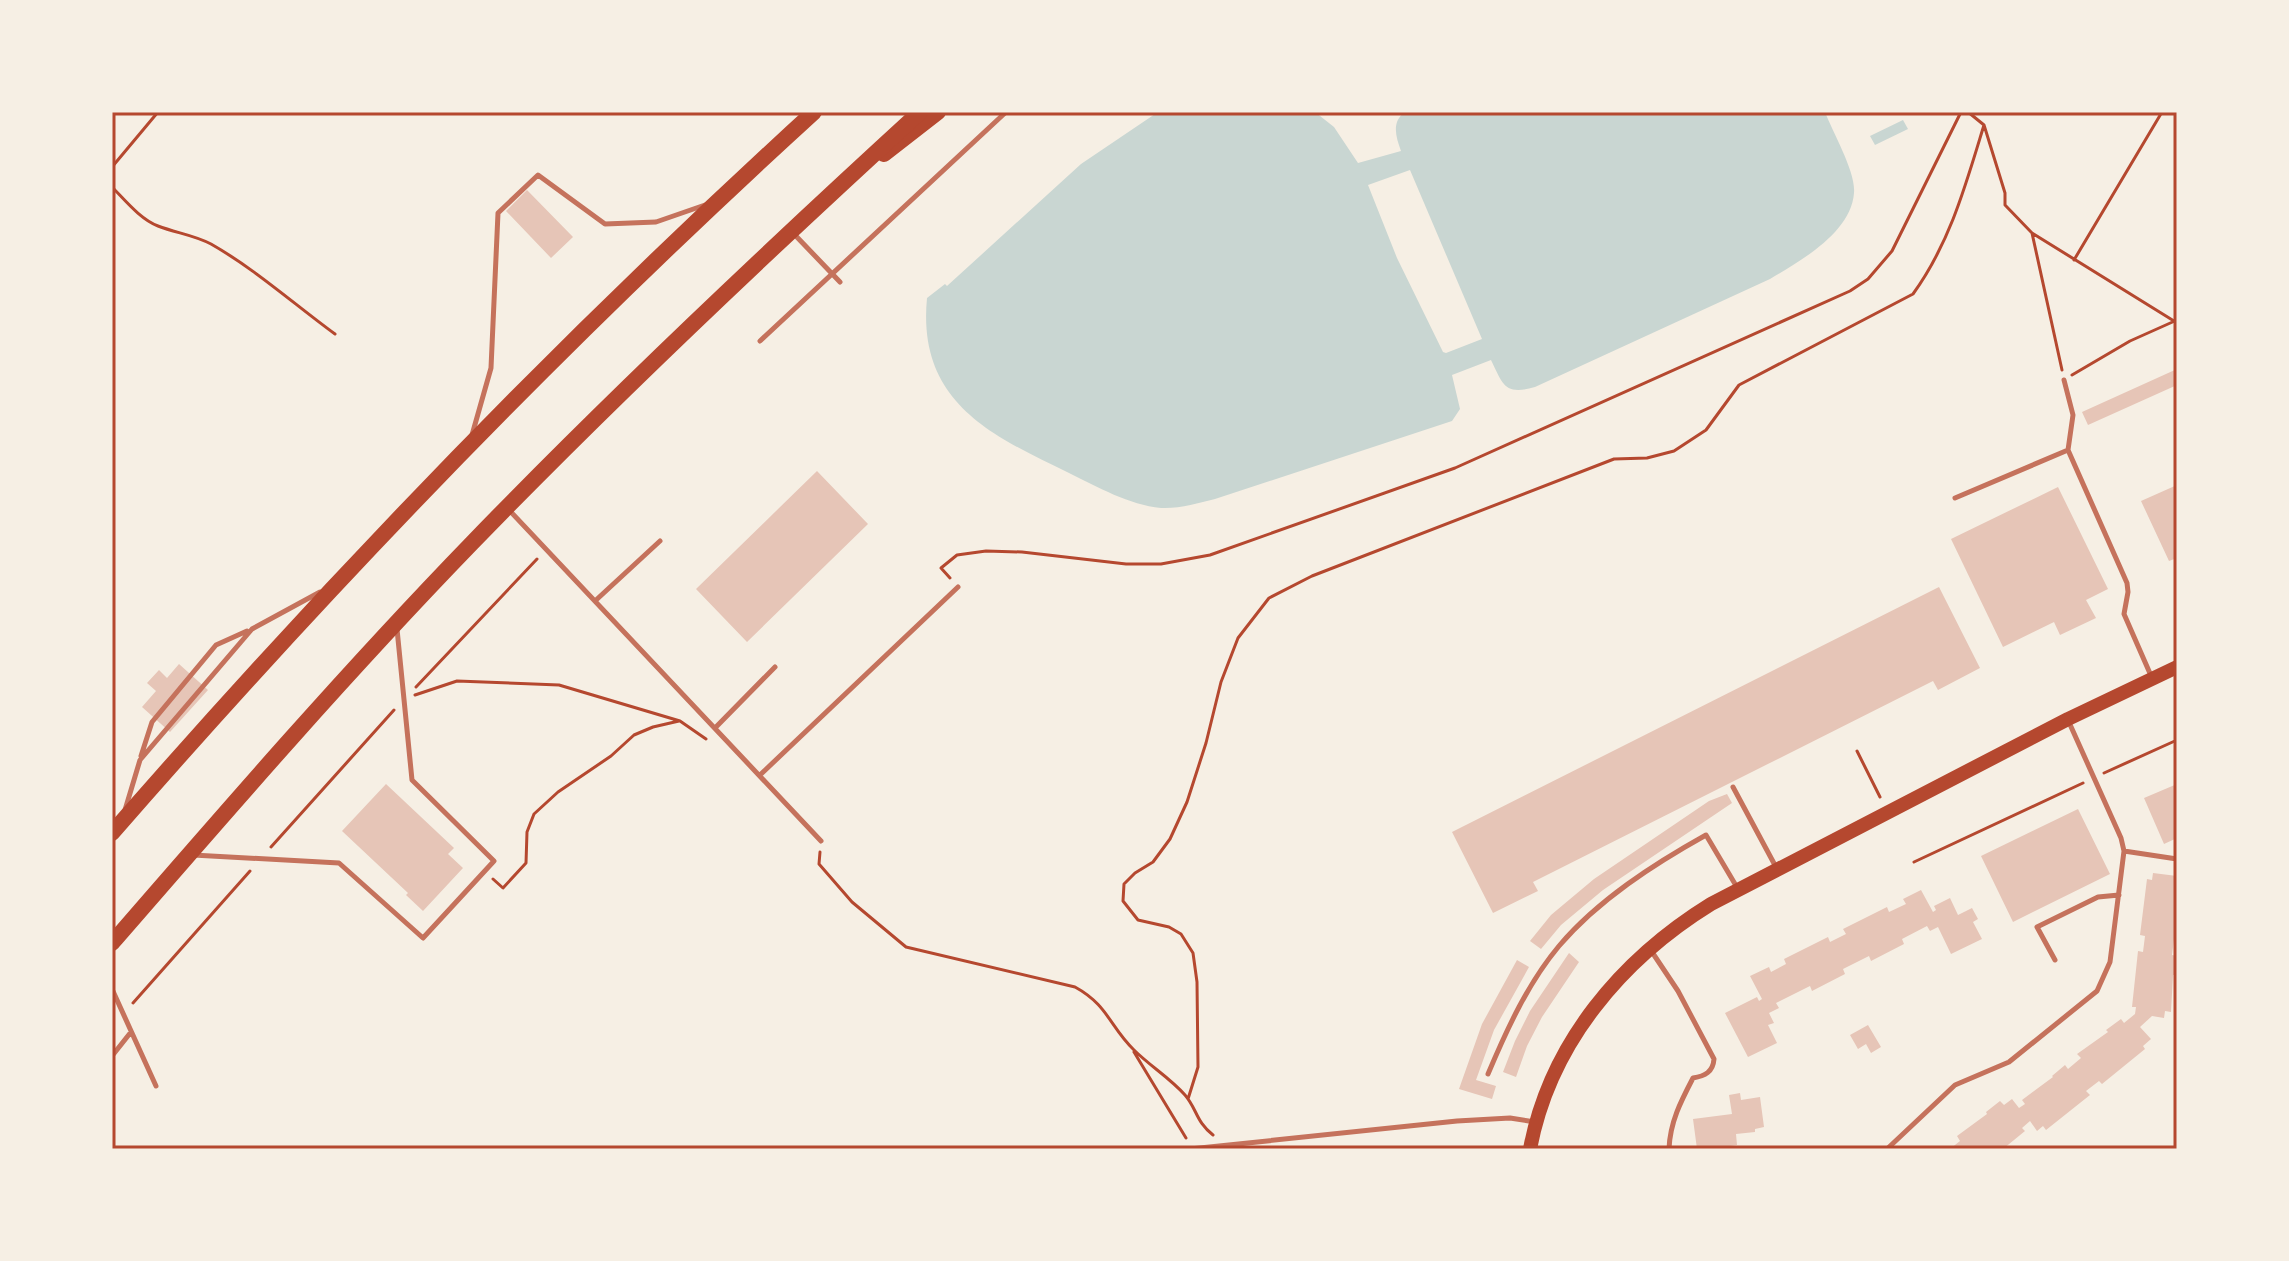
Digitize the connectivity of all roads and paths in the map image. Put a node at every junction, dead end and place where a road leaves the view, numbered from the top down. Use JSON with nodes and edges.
{"nodes":[{"id":1,"x":158,"y":112,"type":"edge"},
{"id":2,"x":814,"y":112,"type":"edge"},
{"id":3,"x":920,"y":112,"type":"edge"},
{"id":4,"x":938,"y":112,"type":"edge"},
{"id":5,"x":1006,"y":112,"type":"edge"},
{"id":6,"x":1961,"y":112,"type":"edge"},
{"id":7,"x":1968,"y":112,"type":"edge"},
{"id":8,"x":2162,"y":112,"type":"edge"},
{"id":9,"x":1984,"y":125,"type":"junction"},
{"id":10,"x":112,"y":167,"type":"edge"},
{"id":11,"x":112,"y":187,"type":"edge"},
{"id":12,"x":718,"y":200,"type":"junction"},
{"id":13,"x":822,"y":201,"type":"junction"},
{"id":14,"x":791,"y":231,"type":"junction"},
{"id":15,"x":2032,"y":233,"type":"junction"},
{"id":16,"x":2074,"y":260,"type":"junction"},
{"id":17,"x":831,"y":272,"type":"junction"},
{"id":18,"x":840,"y":282,"type":"dead end"},
{"id":19,"x":2176,"y":320,"type":"edge"},
{"id":20,"x":335,"y":334,"type":"dead end"},
{"id":21,"x":760,"y":341,"type":"dead end"},
{"id":22,"x":2064,"y":380,"type":"junction"},
{"id":23,"x":470,"y":443,"type":"junction"},
{"id":24,"x":2068,"y":450,"type":"junction"},
{"id":25,"x":1955,"y":498,"type":"dead end"},
{"id":26,"x":507,"y":508,"type":"junction"},
{"id":27,"x":660,"y":541,"type":"dead end"},
{"id":28,"x":546,"y":550,"type":"junction"},
{"id":29,"x":335,"y":584,"type":"junction"},
{"id":30,"x":958,"y":587,"type":"joint"},
{"id":31,"x":595,"y":601,"type":"junction"},
{"id":32,"x":396,"y":624,"type":"junction"},
{"id":33,"x":252,"y":629,"type":"junction"},
{"id":34,"x":775,"y":667,"type":"dead end"},
{"id":35,"x":2177,"y":667,"type":"edge"},
{"id":36,"x":2152,"y":678,"type":"junction"},
{"id":37,"x":404,"y":699,"type":"junction"},
{"id":38,"x":2068,"y":719,"type":"junction"},
{"id":39,"x":680,"y":721,"type":"junction"},
{"id":40,"x":715,"y":728,"type":"junction"},
{"id":41,"x":2177,"y":740,"type":"edge"},
{"id":42,"x":714,"y":744,"type":"dead end"},
{"id":43,"x":1857,"y":751,"type":"dead end"},
{"id":44,"x":140,"y":760,"type":"junction"},
{"id":45,"x":760,"y":775,"type":"junction"},
{"id":46,"x":2094,"y":778,"type":"junction"},
{"id":47,"x":1733,"y":787,"type":"dead end"},
{"id":48,"x":1888,"y":812,"type":"junction"},
{"id":49,"x":117,"y":828,"type":"edge"},
{"id":50,"x":821,"y":841,"type":"joint"},
{"id":51,"x":2124,"y":851,"type":"junction"},
{"id":52,"x":188,"y":855,"type":"junction"},
{"id":53,"x":260,"y":859,"type":"junction"},
{"id":54,"x":2177,"y":859,"type":"edge"},
{"id":55,"x":1914,"y":862,"type":"dead end"},
{"id":56,"x":1777,"y":870,"type":"junction"},
{"id":57,"x":485,"y":871,"type":"junction"},
{"id":58,"x":1739,"y":890,"type":"junction"},
{"id":59,"x":2119,"y":895,"type":"junction"},
{"id":60,"x":112,"y":943,"type":"edge"},
{"id":61,"x":1649,"y":948,"type":"junction"},
{"id":62,"x":2055,"y":960,"type":"dead end"},
{"id":63,"x":112,"y":989,"type":"edge"},
{"id":64,"x":123,"y":1014,"type":"junction"},
{"id":65,"x":131,"y":1032,"type":"junction"},
{"id":66,"x":1132,"y":1049,"type":"junction"},
{"id":67,"x":112,"y":1056,"type":"edge"},
{"id":68,"x":1488,"y":1074,"type":"dead end"},
{"id":69,"x":156,"y":1086,"type":"dead end"},
{"id":70,"x":1188,"y":1099,"type":"junction"},
{"id":71,"x":1536,"y":1122,"type":"junction"},
{"id":72,"x":1226,"y":1144,"type":"junction"},
{"id":73,"x":1192,"y":1149,"type":"edge"},
{"id":74,"x":1530,"y":1149,"type":"edge"},
{"id":75,"x":1669,"y":1149,"type":"edge"},
{"id":76,"x":1887,"y":1149,"type":"edge"}],
"edges":[{"from":1,"to":10,"type":"path"},
{"from":2,"to":12,"type":"main road"},
{"from":3,"to":13,"type":"main road"},
{"from":4,"to":13,"type":"main road"},
{"from":5,"to":17,"type":"lane"},
{"from":6,"to":30,"type":"path"},
{"from":7,"to":9,"type":"path"},
{"from":8,"to":16,"type":"path"},
{"from":9,"to":15,"type":"path"},
{"from":9,"to":70,"type":"path"},
{"from":11,"to":20,"type":"path"},
{"from":12,"to":23,"type":"main road"},
{"from":12,"to":23,"type":"lane"},
{"from":13,"to":14,"type":"main road"},
{"from":14,"to":17,"type":"lane"},
{"from":14,"to":26,"type":"main road"},
{"from":15,"to":16,"type":"path"},
{"from":15,"to":22,"type":"path"},
{"from":16,"to":19,"type":"path"},
{"from":17,"to":18,"type":"lane"},
{"from":17,"to":21,"type":"lane"},
{"from":19,"to":22,"type":"path"},
{"from":22,"to":24,"type":"lane"},
{"from":23,"to":29,"type":"main road"},
{"from":24,"to":25,"type":"lane"},
{"from":24,"to":36,"type":"lane"},
{"from":26,"to":28,"type":"lane"},
{"from":26,"to":32,"type":"main road"},
{"from":27,"to":31,"type":"lane"},
{"from":28,"to":31,"type":"lane"},
{"from":28,"to":37,"type":"path"},
{"from":29,"to":33,"type":"lane"},
{"from":29,"to":49,"type":"main road"},
{"from":30,"to":45,"type":"lane"},
{"from":31,"to":40,"type":"lane"},
{"from":32,"to":37,"type":"lane"},
{"from":32,"to":52,"type":"main road"},
{"from":33,"to":44,"type":"lane"},
{"from":33,"to":44,"type":"lane"},
{"from":34,"to":40,"type":"lane"},
{"from":35,"to":36,"type":"main road"},
{"from":36,"to":38,"type":"main road"},
{"from":37,"to":39,"type":"path"},
{"from":37,"to":53,"type":"path"},
{"from":37,"to":57,"type":"lane"},
{"from":38,"to":46,"type":"lane"},
{"from":38,"to":48,"type":"main road"},
{"from":39,"to":42,"type":"path"},
{"from":39,"to":57,"type":"path"},
{"from":40,"to":45,"type":"lane"},
{"from":41,"to":46,"type":"path"},
{"from":43,"to":48,"type":"path"},
{"from":44,"to":49,"type":"lane"},
{"from":45,"to":50,"type":"lane"},
{"from":46,"to":51,"type":"lane"},
{"from":46,"to":55,"type":"path"},
{"from":47,"to":56,"type":"lane"},
{"from":48,"to":56,"type":"main road"},
{"from":50,"to":66,"type":"path"},
{"from":51,"to":54,"type":"lane"},
{"from":51,"to":59,"type":"lane"},
{"from":52,"to":53,"type":"lane"},
{"from":52,"to":60,"type":"main road"},
{"from":53,"to":57,"type":"lane"},
{"from":53,"to":64,"type":"path"},
{"from":56,"to":58,"type":"main road"},
{"from":58,"to":61,"type":"main road"},
{"from":58,"to":68,"type":"lane"},
{"from":59,"to":62,"type":"lane"},
{"from":59,"to":76,"type":"lane"},
{"from":61,"to":71,"type":"main road"},
{"from":61,"to":75,"type":"lane"},
{"from":63,"to":64,"type":"lane"},
{"from":64,"to":65,"type":"lane"},
{"from":65,"to":67,"type":"lane"},
{"from":65,"to":69,"type":"lane"},
{"from":66,"to":70,"type":"path"},
{"from":66,"to":73,"type":"path"},
{"from":70,"to":72,"type":"path"},
{"from":71,"to":72,"type":"lane"},
{"from":71,"to":74,"type":"main road"},
{"from":72,"to":73,"type":"lane"}]}
